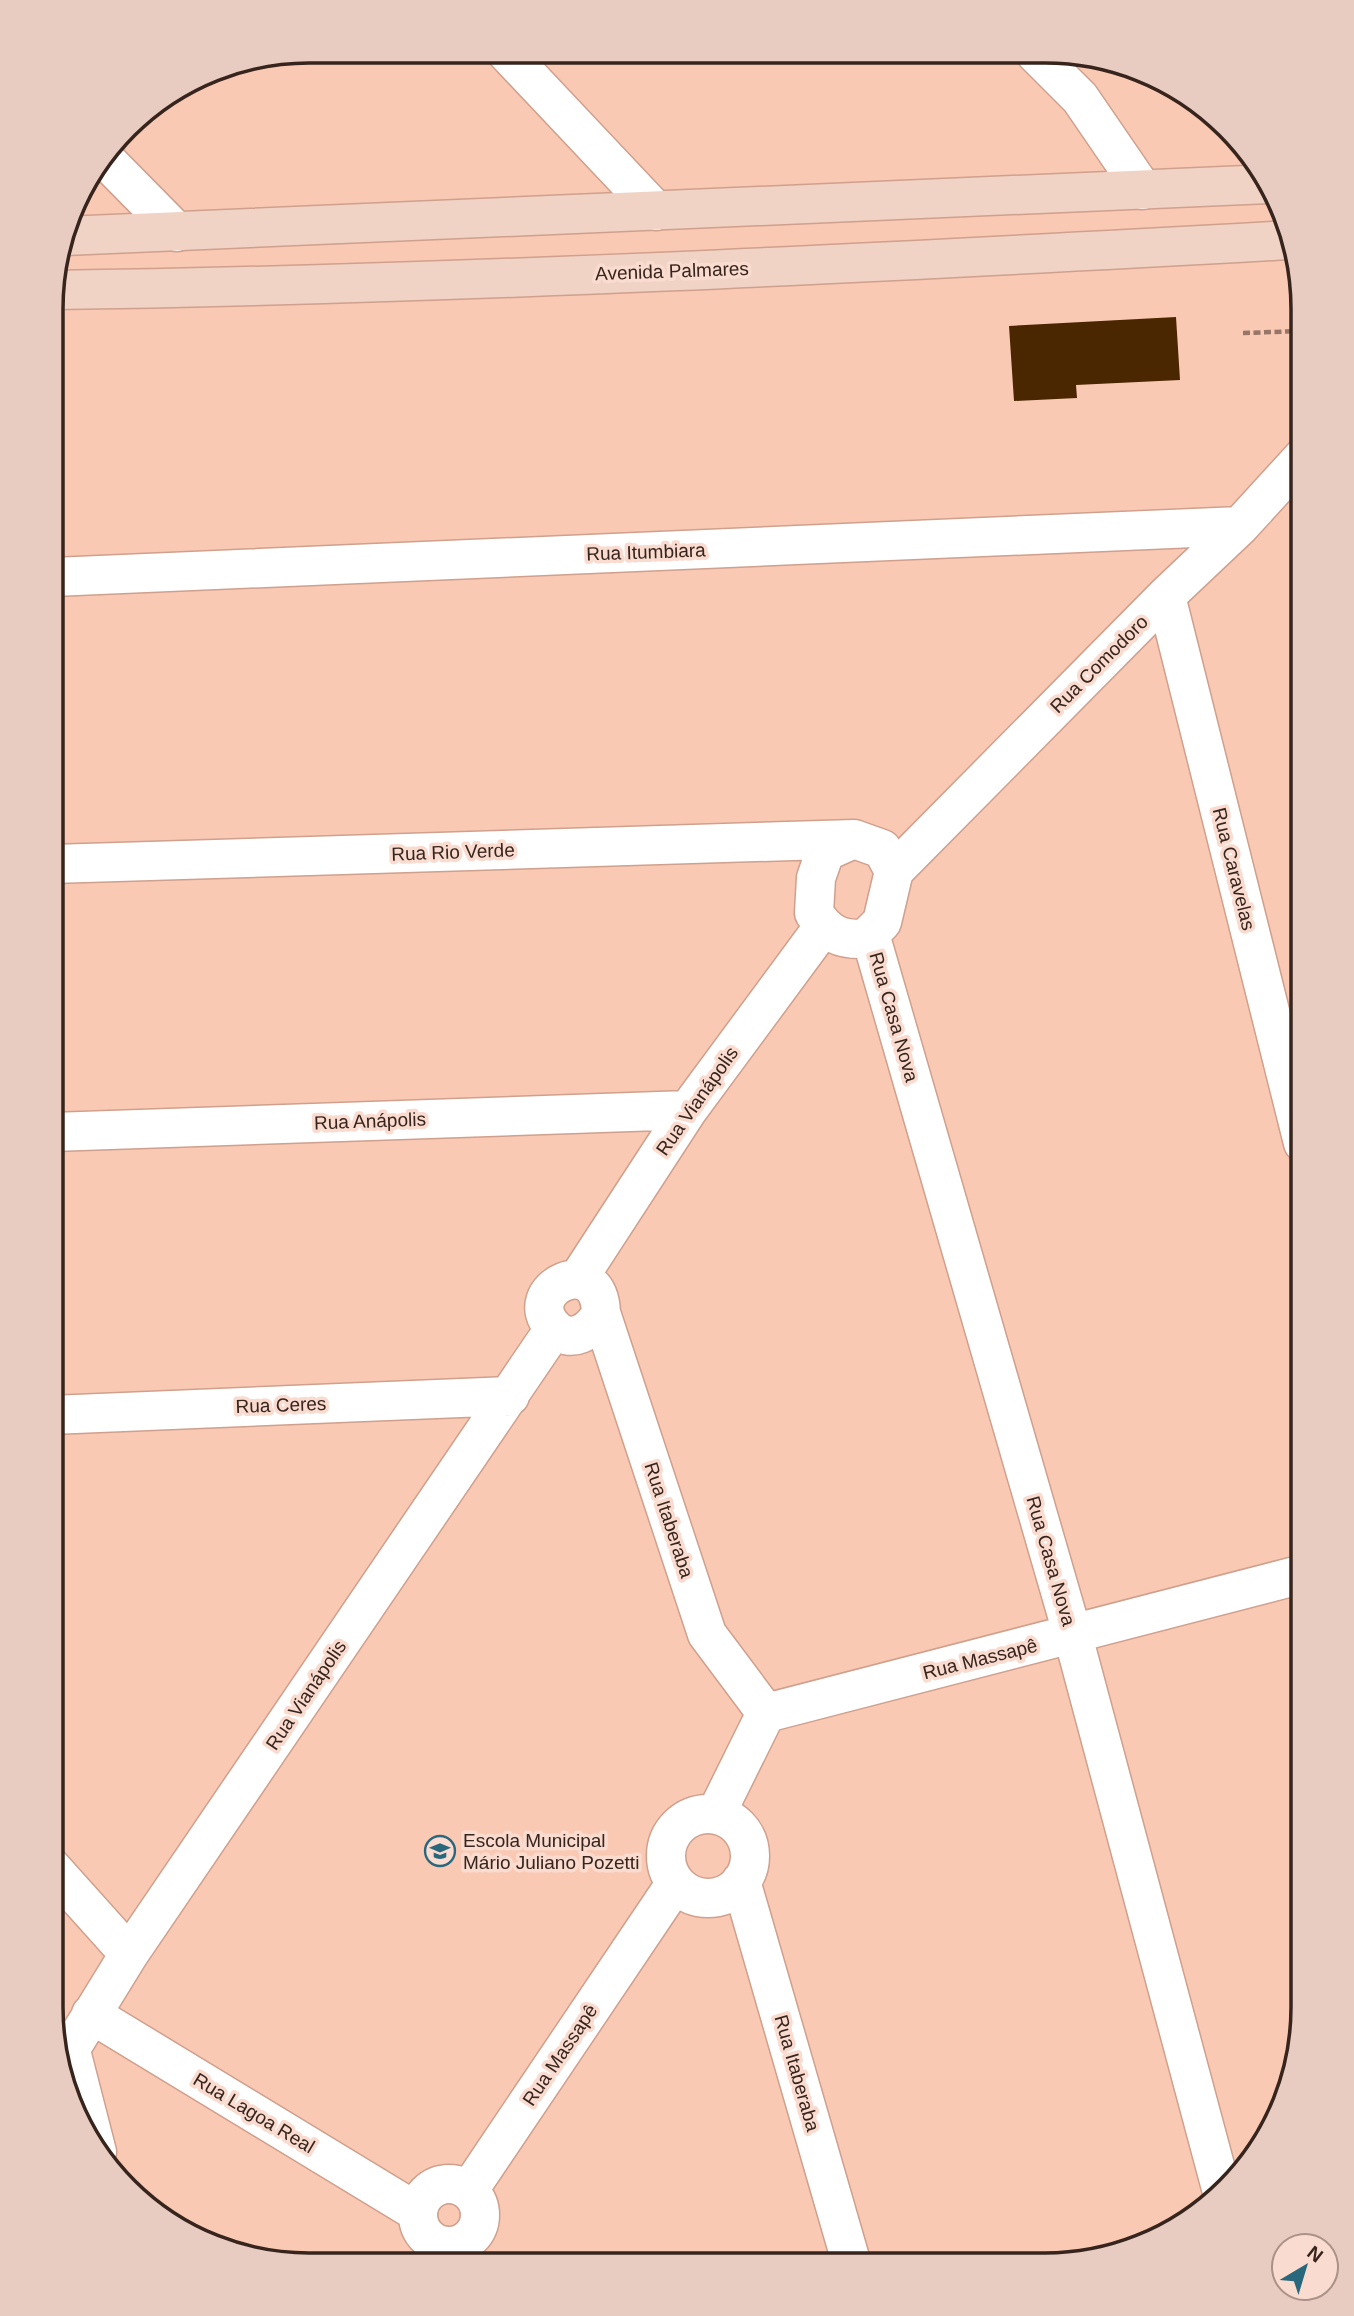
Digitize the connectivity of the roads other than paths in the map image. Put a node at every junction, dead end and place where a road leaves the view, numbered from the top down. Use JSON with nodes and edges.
{"nodes":[{"id":1,"x":1045,"y":63,"type":"edge"},
{"id":2,"x":517,"y":64,"type":"edge"},
{"id":3,"x":110,"y":165,"type":"edge"},
{"id":4,"x":1257,"y":185,"type":"edge"},
{"id":5,"x":1143,"y":190,"type":"junction"},
{"id":6,"x":656,"y":211,"type":"junction"},
{"id":7,"x":177,"y":232,"type":"junction"},
{"id":8,"x":74,"y":236,"type":"edge"},
{"id":9,"x":1281,"y":240,"type":"edge"},
{"id":10,"x":670,"y":271,"type":"junction"},
{"id":11,"x":230,"y":287,"type":"junction"},
{"id":12,"x":64,"y":290,"type":"edge"},
{"id":13,"x":1291,"y":470,"type":"edge"},
{"id":14,"x":1240,"y":526,"type":"junction"},
{"id":15,"x":63,"y":577,"type":"edge"},
{"id":16,"x":1166,"y":596,"type":"junction"},
{"id":17,"x":854,"y":839,"type":"junction"},
{"id":18,"x":63,"y":864,"type":"edge"},
{"id":19,"x":894,"y":871,"type":"junction"},
{"id":20,"x":823,"y":927,"type":"junction"},
{"id":21,"x":870,"y":933,"type":"junction"},
{"id":22,"x":1291,"y":1093,"type":"edge"},
{"id":23,"x":688,"y":1110,"type":"junction"},
{"id":24,"x":63,"y":1132,"type":"edge"},
{"id":25,"x":578,"y":1279,"type":"junction"},
{"id":26,"x":601,"y":1313,"type":"junction"},
{"id":27,"x":554,"y":1329,"type":"junction"},
{"id":28,"x":510,"y":1396,"type":"junction"},
{"id":29,"x":63,"y":1415,"type":"edge"},
{"id":30,"x":1290,"y":1577,"type":"edge"},
{"id":31,"x":1073,"y":1636,"type":"junction"},
{"id":32,"x":766,"y":1713,"type":"junction"},
{"id":33,"x":716,"y":1814,"type":"junction"},
{"id":34,"x":63,"y":1880,"type":"edge"},
{"id":35,"x":741,"y":1881,"type":"junction"},
{"id":36,"x":675,"y":1884,"type":"junction"},
{"id":37,"x":129,"y":1954,"type":"junction"},
{"id":38,"x":91,"y":2014,"type":"junction"},
{"id":39,"x":68,"y":2054,"type":"edge"},
{"id":40,"x":1219,"y":2181,"type":"edge"},
{"id":41,"x":468,"y":2190,"type":"junction"},
{"id":42,"x":417,"y":2212,"type":"junction"},
{"id":43,"x":470,"y":2252,"type":"edge"},
{"id":44,"x":849,"y":2253,"type":"edge"}],
"edges":[{"from":1,"to":5,"type":"street"},
{"from":2,"to":6,"type":"street"},
{"from":3,"to":7,"type":"street"},
{"from":4,"to":5,"type":"main road"},
{"from":5,"to":6,"type":"main road"},
{"from":6,"to":7,"type":"main road"},
{"from":6,"to":10,"type":"main road"},
{"from":7,"to":8,"type":"main road"},
{"from":7,"to":11,"type":"main road"},
{"from":9,"to":10,"type":"main road","name":"Avenida Palmares"},
{"from":10,"to":11,"type":"main road","name":"Avenida Palmares"},
{"from":11,"to":12,"type":"main road","name":"Avenida Palmares"},
{"from":13,"to":14,"type":"street","name":"Rua Comodoro"},
{"from":14,"to":15,"type":"street","name":"Rua Itumbiara"},
{"from":14,"to":16,"type":"street","name":"Rua Comodoro"},
{"from":16,"to":19,"type":"street","name":"Rua Comodoro"},
{"from":16,"to":22,"type":"street","name":"Rua Caravelas"},
{"from":17,"to":18,"type":"street","name":"Rua Rio Verde"},
{"from":17,"to":19,"type":"street"},
{"from":17,"to":20,"type":"street"},
{"from":19,"to":21,"type":"street"},
{"from":20,"to":21,"type":"street"},
{"from":20,"to":23,"type":"street","name":"Rua Vianápolis"},
{"from":21,"to":31,"type":"street","name":"Rua Casa Nova"},
{"from":23,"to":24,"type":"street","name":"Rua Anápolis"},
{"from":23,"to":25,"type":"street","name":"Rua Vianápolis"},
{"from":25,"to":26,"type":"street"},
{"from":25,"to":27,"type":"street"},
{"from":26,"to":27,"type":"street"},
{"from":26,"to":32,"type":"street","name":"Rua Itaberaba"},
{"from":27,"to":28,"type":"street","name":"Rua Vianápolis"},
{"from":28,"to":29,"type":"street","name":"Rua Ceres"},
{"from":28,"to":37,"type":"street","name":"Rua Vianápolis"},
{"from":30,"to":31,"type":"street","name":"Rua Massapê"},
{"from":31,"to":32,"type":"street","name":"Rua Massapê"},
{"from":31,"to":40,"type":"street","name":"Rua Casa Nova"},
{"from":32,"to":33,"type":"street"},
{"from":33,"to":35,"type":"street"},
{"from":33,"to":36,"type":"street"},
{"from":34,"to":37,"type":"street"},
{"from":35,"to":36,"type":"street"},
{"from":35,"to":44,"type":"street","name":"Rua Itaberaba"},
{"from":36,"to":41,"type":"street","name":"Rua Massapê"},
{"from":37,"to":38,"type":"street","name":"Rua Vianápolis"},
{"from":38,"to":39,"type":"street","name":"Rua Vianápolis"},
{"from":38,"to":42,"type":"street","name":"Rua Lagoa Real"},
{"from":41,"to":42,"type":"street"},
{"from":41,"to":43,"type":"street"},
{"from":42,"to":43,"type":"street"}]}
